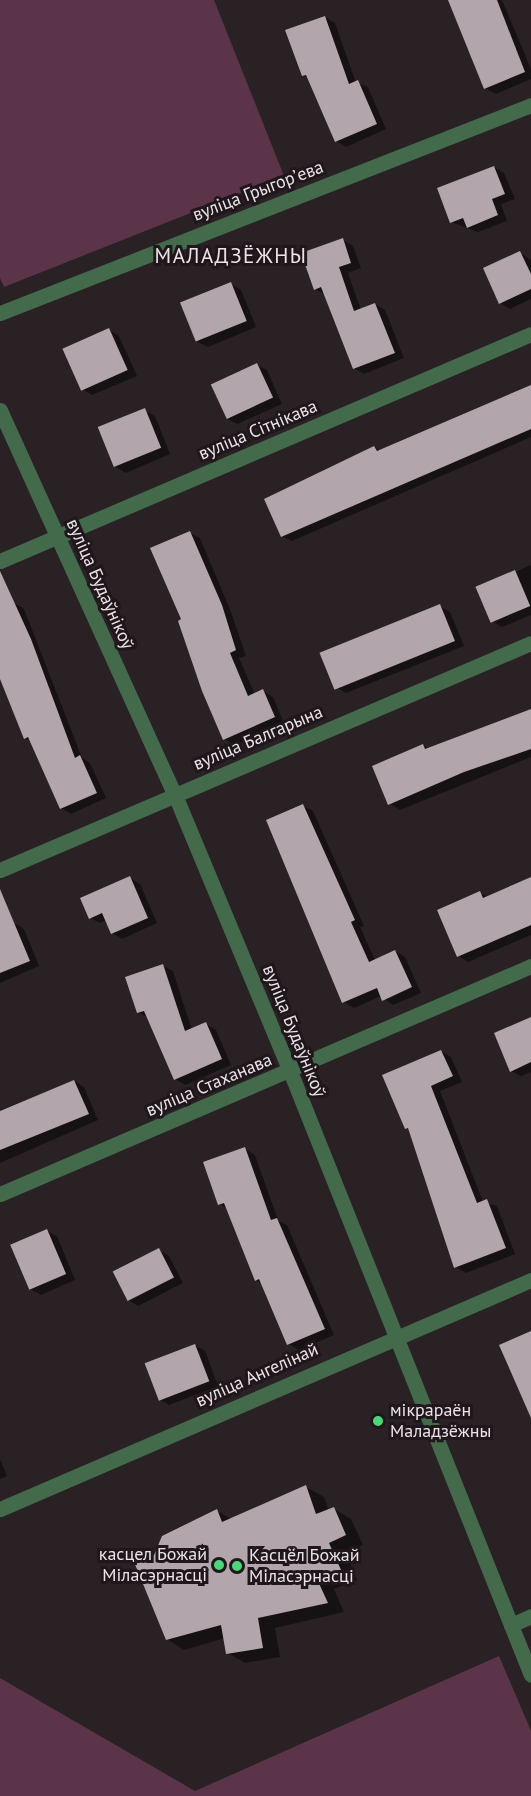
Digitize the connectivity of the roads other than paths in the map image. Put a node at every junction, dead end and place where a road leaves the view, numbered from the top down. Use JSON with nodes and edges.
{"nodes":[{"id":1,"x":531,"y":105,"type":"edge"},
{"id":2,"x":0,"y":313,"type":"edge"},
{"id":3,"x":531,"y":334,"type":"edge"},
{"id":4,"x":0,"y":410,"type":"edge"},
{"id":5,"x":57,"y":537,"type":"junction"},
{"id":6,"x":0,"y":561,"type":"edge"},
{"id":7,"x":531,"y":643,"type":"edge"},
{"id":8,"x":175,"y":795,"type":"junction"},
{"id":9,"x":0,"y":870,"type":"edge"},
{"id":10,"x":531,"y":966,"type":"edge"},
{"id":11,"x":290,"y":1071,"type":"junction"},
{"id":12,"x":0,"y":1194,"type":"edge"},
{"id":13,"x":531,"y":1280,"type":"edge"},
{"id":14,"x":394,"y":1337,"type":"junction"},
{"id":15,"x":0,"y":1509,"type":"edge"},
{"id":16,"x":531,"y":1616,"type":"edge"},
{"id":17,"x":511,"y":1625,"type":"junction"},
{"id":18,"x":531,"y":1675,"type":"edge"}],
"edges":[{"from":1,"to":2,"type":"street","name":"вуліца Грыгорʼева"},
{"from":3,"to":5,"type":"street","name":"вуліца Сітнікава"},
{"from":4,"to":5,"type":"street","name":"вуліца Будаўнікоў"},
{"from":5,"to":6,"type":"street","name":"вуліца Сітнікава"},
{"from":5,"to":8,"type":"street","name":"вуліца Будаўнікоў"},
{"from":7,"to":8,"type":"street","name":"вуліца Балгарына"},
{"from":8,"to":9,"type":"street","name":"вуліца Балгарына"},
{"from":8,"to":11,"type":"street","name":"вуліца Будаўнікоў"},
{"from":10,"to":11,"type":"street","name":"вуліца Стаханава"},
{"from":11,"to":12,"type":"street","name":"вуліца Стаханава"},
{"from":11,"to":14,"type":"street","name":"вуліца Будаўнікоў"},
{"from":13,"to":14,"type":"street","name":"вуліца Ангелінай"},
{"from":14,"to":15,"type":"street","name":"вуліца Ангелінай"},
{"from":14,"to":17,"type":"street","name":"вуліца Будаўнікоў"},
{"from":16,"to":17,"type":"street"},
{"from":17,"to":18,"type":"street","name":"вуліца Будаўнікоў"}]}
